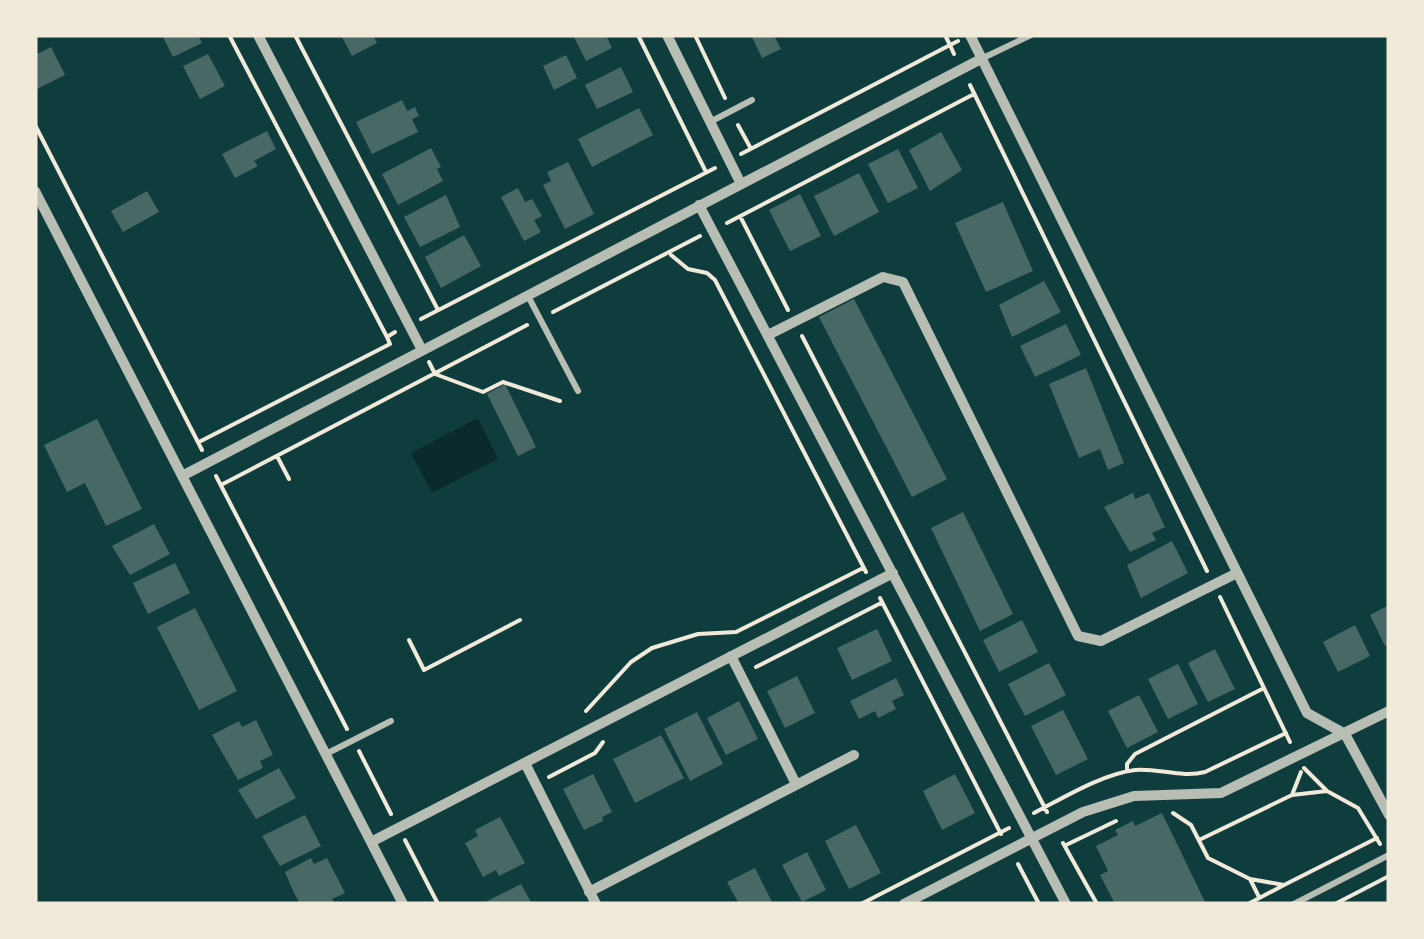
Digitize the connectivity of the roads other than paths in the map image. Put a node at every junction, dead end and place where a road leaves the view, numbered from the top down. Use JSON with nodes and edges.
{"nodes":[{"id":1,"x":258,"y":35,"type":"edge"},
{"id":2,"x":667,"y":35,"type":"edge"},
{"id":3,"x":970,"y":35,"type":"edge"},
{"id":4,"x":1030,"y":35,"type":"edge"},
{"id":5,"x":982,"y":59,"type":"junction"},
{"id":6,"x":752,"y":100,"type":"dead end"},
{"id":7,"x":710,"y":122,"type":"junction"},
{"id":8,"x":741,"y":184,"type":"junction"},
{"id":9,"x":35,"y":192,"type":"edge"},
{"id":10,"x":699,"y":206,"type":"junction"},
{"id":11,"x":528,"y":294,"type":"junction"},
{"id":12,"x":768,"y":336,"type":"junction"},
{"id":13,"x":422,"y":350,"type":"junction"},
{"id":14,"x":578,"y":391,"type":"dead end"},
{"id":15,"x":182,"y":476,"type":"junction"},
{"id":16,"x":1237,"y":572,"type":"junction"},
{"id":17,"x":893,"y":573,"type":"junction"},
{"id":18,"x":731,"y":656,"type":"junction"},
{"id":19,"x":1389,"y":711,"type":"edge"},
{"id":20,"x":391,"y":721,"type":"dead end"},
{"id":21,"x":1345,"y":734,"type":"junction"},
{"id":22,"x":326,"y":754,"type":"junction"},
{"id":23,"x":854,"y":754,"type":"dead end"},
{"id":24,"x":524,"y":762,"type":"junction"},
{"id":25,"x":796,"y":784,"type":"junction"},
{"id":26,"x":1389,"y":816,"type":"edge"},
{"id":27,"x":1032,"y":838,"type":"junction"},
{"id":28,"x":371,"y":842,"type":"junction"},
{"id":29,"x":1388,"y":856,"type":"edge"},
{"id":30,"x":590,"y":892,"type":"junction"},
{"id":31,"x":403,"y":904,"type":"edge"},
{"id":32,"x":596,"y":904,"type":"edge"},
{"id":33,"x":904,"y":904,"type":"edge"},
{"id":34,"x":1066,"y":904,"type":"edge"},
{"id":35,"x":1294,"y":904,"type":"edge"}],
"edges":[{"from":1,"to":13,"type":"street"},
{"from":2,"to":7,"type":"street"},
{"from":3,"to":5,"type":"street"},
{"from":4,"to":5,"type":"lane"},
{"from":5,"to":8,"type":"street"},
{"from":5,"to":16,"type":"street"},
{"from":6,"to":7,"type":"lane"},
{"from":7,"to":8,"type":"street"},
{"from":8,"to":10,"type":"street"},
{"from":9,"to":15,"type":"street"},
{"from":10,"to":11,"type":"street"},
{"from":10,"to":12,"type":"street"},
{"from":11,"to":13,"type":"street"},
{"from":11,"to":14,"type":"lane"},
{"from":12,"to":16,"type":"street"},
{"from":12,"to":17,"type":"street"},
{"from":13,"to":15,"type":"street"},
{"from":15,"to":22,"type":"street"},
{"from":16,"to":21,"type":"street"},
{"from":17,"to":18,"type":"street"},
{"from":17,"to":27,"type":"street"},
{"from":18,"to":24,"type":"street"},
{"from":18,"to":25,"type":"street"},
{"from":19,"to":21,"type":"street"},
{"from":20,"to":22,"type":"lane"},
{"from":21,"to":26,"type":"street"},
{"from":21,"to":27,"type":"street"},
{"from":22,"to":28,"type":"street"},
{"from":23,"to":25,"type":"street"},
{"from":24,"to":28,"type":"street"},
{"from":24,"to":30,"type":"street"},
{"from":25,"to":30,"type":"street"},
{"from":27,"to":33,"type":"street"},
{"from":27,"to":34,"type":"street"},
{"from":28,"to":31,"type":"street"},
{"from":29,"to":35,"type":"lane"},
{"from":30,"to":32,"type":"street"}]}
